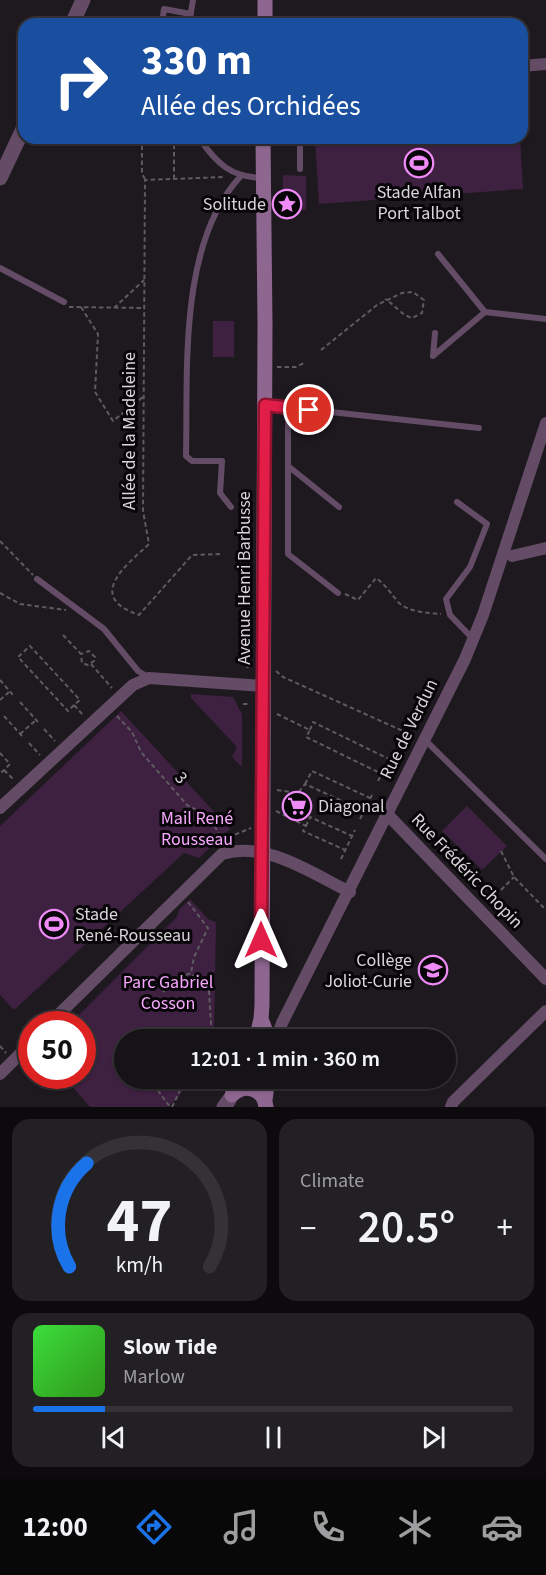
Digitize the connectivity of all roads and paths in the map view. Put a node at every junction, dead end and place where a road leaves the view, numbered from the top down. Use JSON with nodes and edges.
{"nodes":[{"id":1,"x":83,"y":0,"type":"edge"},
{"id":2,"x":193,"y":0,"type":"edge"},
{"id":3,"x":265,"y":0,"type":"edge"},
{"id":4,"x":190,"y":14,"type":"junction"},
{"id":5,"x":75,"y":18,"type":"edge"},
{"id":6,"x":163,"y":18,"type":"edge"},
{"id":7,"x":190,"y":18,"type":"edge"},
{"id":8,"x":265,"y":18,"type":"edge"},
{"id":9,"x":546,"y":64,"type":"edge"},
{"id":10,"x":528,"y":66,"type":"edge"},
{"id":11,"x":18,"y":140,"type":"edge"},
{"id":12,"x":142,"y":144,"type":"edge"},
{"id":13,"x":174,"y":144,"type":"edge"},
{"id":14,"x":204,"y":144,"type":"edge"},
{"id":15,"x":263,"y":144,"type":"edge"},
{"id":16,"x":300,"y":144,"type":"edge"},
{"id":17,"x":300,"y":169,"type":"dead end"},
{"id":18,"x":240,"y":177,"type":"junction"},
{"id":19,"x":0,"y":178,"type":"edge"},
{"id":20,"x":263,"y":178,"type":"junction"},
{"id":21,"x":174,"y":179,"type":"junction"},
{"id":22,"x":145,"y":180,"type":"junction"},
{"id":23,"x":438,"y":254,"type":"dead end"},
{"id":24,"x":0,"y":268,"type":"edge"},
{"id":25,"x":144,"y":280,"type":"junction"},
{"id":26,"x":385,"y":299,"type":"junction"},
{"id":27,"x":64,"y":304,"type":"joint"},
{"id":28,"x":81,"y":307,"type":"junction"},
{"id":29,"x":114,"y":308,"type":"junction"},
{"id":30,"x":144,"y":308,"type":"junction"},
{"id":31,"x":485,"y":312,"type":"junction"},
{"id":32,"x":546,"y":319,"type":"edge"},
{"id":33,"x":435,"y":333,"type":"dead end"},
{"id":34,"x":321,"y":350,"type":"dead end"},
{"id":35,"x":306,"y":362,"type":"dead end"},
{"id":36,"x":265,"y":366,"type":"junction"},
{"id":37,"x":144,"y":396,"type":"junction"},
{"id":38,"x":265,"y":405,"type":"junction"},
{"id":39,"x":288,"y":408,"type":"junction"},
{"id":40,"x":546,"y":423,"type":"edge"},
{"id":41,"x":480,"y":428,"type":"dead end"},
{"id":42,"x":288,"y":466,"type":"junction"},
{"id":43,"x":458,"y":502,"type":"dead end"},
{"id":44,"x":231,"y":507,"type":"dead end"},
{"id":45,"x":339,"y":507,"type":"dead end"},
{"id":46,"x":0,"y":541,"type":"edge"},
{"id":47,"x":546,"y":548,"type":"edge"},
{"id":48,"x":220,"y":554,"type":"dead end"},
{"id":49,"x":512,"y":556,"type":"dead end"},
{"id":50,"x":37,"y":579,"type":"joint"},
{"id":51,"x":0,"y":593,"type":"edge"},
{"id":52,"x":338,"y":593,"type":"joint"},
{"id":53,"x":78,"y":610,"type":"junction"},
{"id":54,"x":450,"y":615,"type":"junction"},
{"id":55,"x":63,"y":635,"type":"dead end"},
{"id":56,"x":473,"y":639,"type":"junction"},
{"id":57,"x":81,"y":654,"type":"junction"},
{"id":58,"x":91,"y":664,"type":"junction"},
{"id":59,"x":274,"y":670,"type":"dead end"},
{"id":60,"x":149,"y":678,"type":"junction"},
{"id":61,"x":0,"y":680,"type":"edge"},
{"id":62,"x":263,"y":686,"type":"junction"},
{"id":63,"x":112,"y":688,"type":"dead end"},
{"id":64,"x":10,"y":691,"type":"junction"},
{"id":65,"x":13,"y":695,"type":"dead end"},
{"id":66,"x":0,"y":700,"type":"edge"},
{"id":67,"x":20,"y":702,"type":"dead end"},
{"id":68,"x":74,"y":705,"type":"junction"},
{"id":69,"x":109,"y":707,"type":"junction"},
{"id":70,"x":274,"y":713,"type":"dead end"},
{"id":71,"x":83,"y":715,"type":"dead end"},
{"id":72,"x":4,"y":716,"type":"dead end"},
{"id":73,"x":44,"y":729,"type":"dead end"},
{"id":74,"x":310,"y":730,"type":"junction"},
{"id":75,"x":403,"y":731,"type":"junction"},
{"id":76,"x":425,"y":740,"type":"junction"},
{"id":77,"x":55,"y":741,"type":"dead end"},
{"id":78,"x":397,"y":742,"type":"dead end"},
{"id":79,"x":29,"y":743,"type":"dead end"},
{"id":80,"x":0,"y":753,"type":"edge"},
{"id":81,"x":392,"y":753,"type":"dead end"},
{"id":82,"x":40,"y":756,"type":"dead end"},
{"id":83,"x":389,"y":759,"type":"junction"},
{"id":84,"x":4,"y":770,"type":"junction"},
{"id":85,"x":0,"y":774,"type":"edge"},
{"id":86,"x":382,"y":774,"type":"junction"},
{"id":87,"x":14,"y":780,"type":"dead end"},
{"id":88,"x":378,"y":782,"type":"dead end"},
{"id":89,"x":305,"y":784,"type":"junction"},
{"id":90,"x":277,"y":790,"type":"dead end"},
{"id":91,"x":373,"y":793,"type":"dead end"},
{"id":92,"x":370,"y":798,"type":"junction"},
{"id":93,"x":0,"y":808,"type":"edge"},
{"id":94,"x":263,"y":810,"type":"junction"},
{"id":95,"x":364,"y":811,"type":"junction"},
{"id":96,"x":388,"y":815,"type":"junction"},
{"id":97,"x":360,"y":819,"type":"dead end"},
{"id":98,"x":306,"y":826,"type":"junction"},
{"id":99,"x":246,"y":828,"type":"dead end"},
{"id":100,"x":355,"y":830,"type":"dead end"},
{"id":101,"x":352,"y":836,"type":"junction"},
{"id":102,"x":345,"y":850,"type":"junction"},
{"id":103,"x":501,"y":851,"type":"dead end"},
{"id":104,"x":262,"y":853,"type":"junction"},
{"id":105,"x":341,"y":859,"type":"dead end"},
{"id":106,"x":546,"y":859,"type":"edge"},
{"id":107,"x":514,"y":877,"type":"junction"},
{"id":108,"x":501,"y":890,"type":"dead end"},
{"id":109,"x":350,"y":892,"type":"junction"},
{"id":110,"x":180,"y":894,"type":"junction"},
{"id":111,"x":546,"y":910,"type":"edge"},
{"id":112,"x":191,"y":973,"type":"junction"},
{"id":113,"x":546,"y":979,"type":"edge"},
{"id":114,"x":163,"y":992,"type":"dead end"},
{"id":115,"x":62,"y":1011,"type":"edge"},
{"id":116,"x":546,"y":1011,"type":"edge"},
{"id":117,"x":261,"y":1019,"type":"junction"},
{"id":118,"x":208,"y":1029,"type":"edge"},
{"id":119,"x":259,"y":1029,"type":"edge"},
{"id":120,"x":265,"y":1029,"type":"edge"},
{"id":121,"x":280,"y":1029,"type":"edge"},
{"id":122,"x":18,"y":1056,"type":"edge"},
{"id":123,"x":0,"y":1074,"type":"edge"},
{"id":124,"x":157,"y":1089,"type":"edge"},
{"id":125,"x":180,"y":1089,"type":"edge"},
{"id":126,"x":229,"y":1102,"type":"edge"},
{"id":127,"x":265,"y":1103,"type":"edge"},
{"id":128,"x":171,"y":1107,"type":"edge"},
{"id":129,"x":451,"y":1107,"type":"edge"}],
"edges":[{"from":1,"to":5,"type":"street"},
{"from":2,"to":4,"type":"lane"},
{"from":3,"to":8,"type":"main road"},
{"from":4,"to":6,"type":"lane"},
{"from":4,"to":7,"type":"lane"},
{"from":9,"to":10,"type":"street"},
{"from":11,"to":19,"type":"street"},
{"from":12,"to":22,"type":"path","name":"Allée de la Madeleine"},
{"from":13,"to":21,"type":"path"},
{"from":14,"to":18,"type":"lane"},
{"from":15,"to":20,"type":"main road","name":"Avenue Henri Barbusse"},
{"from":16,"to":17,"type":"lane"},
{"from":18,"to":20,"type":"lane"},
{"from":18,"to":21,"type":"path"},
{"from":18,"to":44,"type":"lane"},
{"from":20,"to":36,"type":"main road","name":"Avenue Henri Barbusse"},
{"from":21,"to":22,"type":"path"},
{"from":22,"to":25,"type":"path","name":"Allée de la Madeleine"},
{"from":23,"to":31,"type":"lane"},
{"from":24,"to":27,"type":"lane"},
{"from":25,"to":29,"type":"path"},
{"from":25,"to":30,"type":"path","name":"Allée de la Madeleine"},
{"from":26,"to":26,"type":"path"},
{"from":26,"to":34,"type":"path"},
{"from":27,"to":28,"type":"path"},
{"from":28,"to":29,"type":"path"},
{"from":28,"to":37,"type":"path"},
{"from":29,"to":30,"type":"path"},
{"from":30,"to":37,"type":"path","name":"Allée de la Madeleine"},
{"from":31,"to":32,"type":"lane"},
{"from":31,"to":33,"type":"lane"},
{"from":35,"to":36,"type":"path"},
{"from":36,"to":38,"type":"main road","name":"Avenue Henri Barbusse"},
{"from":37,"to":48,"type":"path","name":"Allée de la Madeleine"},
{"from":38,"to":39,"type":"lane"},
{"from":38,"to":62,"type":"main road","name":"Avenue Henri Barbusse"},
{"from":39,"to":41,"type":"lane"},
{"from":39,"to":42,"type":"lane"},
{"from":40,"to":56,"type":"street","name":"Rue de Verdun"},
{"from":42,"to":45,"type":"lane"},
{"from":42,"to":52,"type":"lane"},
{"from":43,"to":54,"type":"lane"},
{"from":46,"to":50,"type":"path"},
{"from":47,"to":49,"type":"street"},
{"from":50,"to":53,"type":"lane"},
{"from":51,"to":53,"type":"path"},
{"from":52,"to":54,"type":"path"},
{"from":53,"to":60,"type":"lane"},
{"from":54,"to":56,"type":"lane"},
{"from":55,"to":57,"type":"path"},
{"from":56,"to":76,"type":"street","name":"Rue de Verdun"},
{"from":57,"to":58,"type":"path"},
{"from":57,"to":58,"type":"path"},
{"from":58,"to":63,"type":"path"},
{"from":59,"to":75,"type":"path"},
{"from":60,"to":62,"type":"street"},
{"from":60,"to":69,"type":"street"},
{"from":61,"to":64,"type":"path"},
{"from":62,"to":94,"type":"main road","name":"Avenue Henri Barbusse"},
{"from":64,"to":65,"type":"path"},
{"from":64,"to":66,"type":"path"},
{"from":67,"to":72,"type":"path"},
{"from":68,"to":68,"type":"path"},
{"from":68,"to":71,"type":"path"},
{"from":69,"to":93,"type":"street"},
{"from":69,"to":99,"type":"path","name":"3"},
{"from":70,"to":74,"type":"path"},
{"from":73,"to":77,"type":"path"},
{"from":74,"to":83,"type":"path"},
{"from":74,"to":86,"type":"path"},
{"from":75,"to":76,"type":"path"},
{"from":75,"to":78,"type":"path"},
{"from":76,"to":96,"type":"street","name":"Rue de Verdun"},
{"from":76,"to":106,"type":"lane"},
{"from":79,"to":82,"type":"path"},
{"from":80,"to":84,"type":"path"},
{"from":81,"to":83,"type":"path"},
{"from":83,"to":86,"type":"path"},
{"from":84,"to":85,"type":"path"},
{"from":84,"to":87,"type":"path"},
{"from":86,"to":88,"type":"path"},
{"from":89,"to":90,"type":"path"},
{"from":89,"to":92,"type":"path"},
{"from":89,"to":95,"type":"path"},
{"from":91,"to":92,"type":"path"},
{"from":92,"to":95,"type":"path"},
{"from":94,"to":98,"type":"path"},
{"from":94,"to":104,"type":"main road","name":"Avenue Henri Barbusse"},
{"from":95,"to":97,"type":"path"},
{"from":96,"to":109,"type":"street","name":"Rue de Verdun"},
{"from":96,"to":113,"type":"street","name":"Rue Frédéric Chopin"},
{"from":98,"to":101,"type":"path"},
{"from":98,"to":102,"type":"path"},
{"from":100,"to":101,"type":"path"},
{"from":101,"to":102,"type":"path"},
{"from":102,"to":105,"type":"path"},
{"from":103,"to":107,"type":"path"},
{"from":104,"to":109,"type":"street"},
{"from":104,"to":110,"type":"street"},
{"from":104,"to":117,"type":"main road","name":"Avenue Henri Barbusse"},
{"from":107,"to":108,"type":"path"},
{"from":107,"to":111,"type":"path"},
{"from":109,"to":121,"type":"street","name":"Rue de Verdun"},
{"from":110,"to":112,"type":"path"},
{"from":110,"to":115,"type":"street"},
{"from":112,"to":114,"type":"path"},
{"from":112,"to":118,"type":"path"},
{"from":116,"to":129,"type":"street"},
{"from":117,"to":119,"type":"main road","name":"Avenue Henri Barbusse"},
{"from":117,"to":120,"type":"main road","name":"Avenue Henri Barbusse"},
{"from":122,"to":123,"type":"street"},
{"from":124,"to":128,"type":"path"},
{"from":125,"to":128,"type":"path"},
{"from":126,"to":127,"type":"main road"}]}
